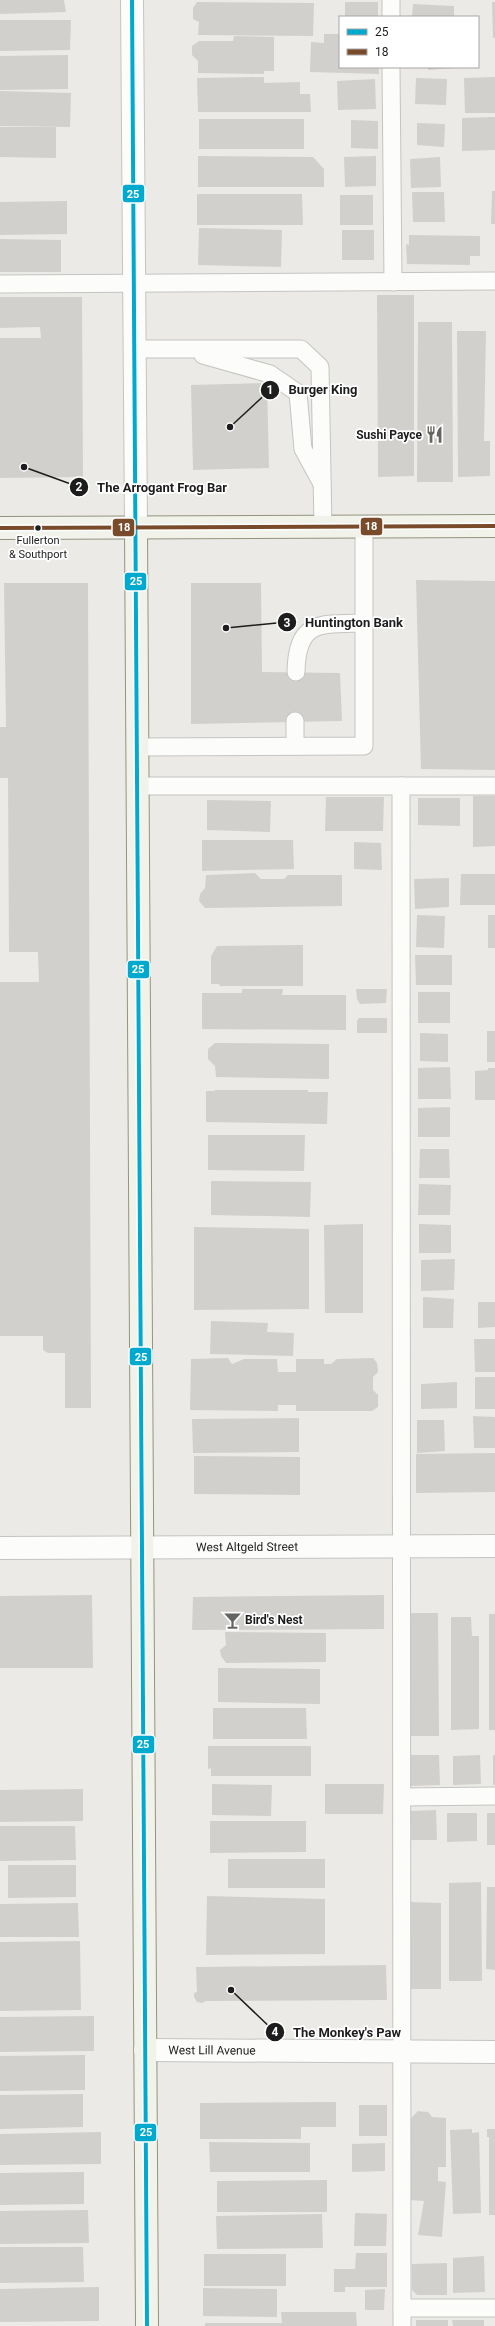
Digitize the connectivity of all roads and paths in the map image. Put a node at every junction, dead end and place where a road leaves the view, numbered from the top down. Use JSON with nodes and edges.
{"nodes":[{"id":1,"x":132,"y":0,"type":"edge"},
{"id":2,"x":391,"y":0,"type":"edge"},
{"id":3,"x":391,"y":16,"type":"edge"},
{"id":4,"x":391,"y":68,"type":"edge"},
{"id":5,"x":495,"y":281,"type":"edge"},
{"id":6,"x":393,"y":282,"type":"junction"},
{"id":7,"x":0,"y":284,"type":"edge"},
{"id":8,"x":134,"y":284,"type":"junction"},
{"id":9,"x":135,"y":349,"type":"junction"},
{"id":10,"x":183,"y":349,"type":"junction"},
{"id":11,"x":322,"y":484,"type":"junction"},
{"id":12,"x":495,"y":526,"type":"edge"},
{"id":13,"x":323,"y":527,"type":"junction"},
{"id":14,"x":364,"y":527,"type":"junction"},
{"id":15,"x":0,"y":528,"type":"edge"},
{"id":16,"x":136,"y":528,"type":"junction"},
{"id":17,"x":362,"y":623,"type":"junction"},
{"id":18,"x":296,"y":672,"type":"dead end"},
{"id":19,"x":295,"y":721,"type":"dead end"},
{"id":20,"x":295,"y":746,"type":"junction"},
{"id":21,"x":138,"y":747,"type":"junction"},
{"id":22,"x":138,"y":786,"type":"junction"},
{"id":23,"x":401,"y":786,"type":"junction"},
{"id":24,"x":495,"y":786,"type":"edge"},
{"id":25,"x":495,"y":1546,"type":"edge"},
{"id":26,"x":402,"y":1547,"type":"junction"},
{"id":27,"x":0,"y":1548,"type":"edge"},
{"id":28,"x":142,"y":1548,"type":"junction"},
{"id":29,"x":495,"y":1796,"type":"edge"},
{"id":30,"x":402,"y":1797,"type":"junction"},
{"id":31,"x":145,"y":2050,"type":"junction"},
{"id":32,"x":402,"y":2051,"type":"junction"},
{"id":33,"x":495,"y":2052,"type":"edge"},
{"id":34,"x":402,"y":2308,"type":"junction"},
{"id":35,"x":495,"y":2308,"type":"edge"},
{"id":36,"x":146,"y":2326,"type":"edge"},
{"id":37,"x":402,"y":2326,"type":"edge"}],
"edges":[{"from":1,"to":8,"type":"street"},
{"from":2,"to":3,"type":"lane"},
{"from":4,"to":6,"type":"lane"},
{"from":5,"to":6,"type":"lane"},
{"from":6,"to":8,"type":"lane"},
{"from":7,"to":8,"type":"lane"},
{"from":8,"to":9,"type":"street"},
{"from":9,"to":10,"type":"lane"},
{"from":9,"to":16,"type":"street"},
{"from":10,"to":11,"type":"lane"},
{"from":10,"to":11,"type":"lane"},
{"from":11,"to":13,"type":"lane"},
{"from":12,"to":14,"type":"street"},
{"from":13,"to":14,"type":"street"},
{"from":13,"to":16,"type":"street"},
{"from":14,"to":17,"type":"lane"},
{"from":15,"to":16,"type":"street"},
{"from":16,"to":21,"type":"street"},
{"from":17,"to":18,"type":"lane"},
{"from":17,"to":20,"type":"lane"},
{"from":19,"to":20,"type":"lane"},
{"from":20,"to":21,"type":"lane"},
{"from":21,"to":22,"type":"street"},
{"from":22,"to":23,"type":"lane"},
{"from":22,"to":28,"type":"street"},
{"from":23,"to":24,"type":"lane"},
{"from":23,"to":26,"type":"lane"},
{"from":25,"to":26,"type":"street","name":"West Altgeld Street"},
{"from":26,"to":28,"type":"street","name":"West Altgeld Street"},
{"from":26,"to":30,"type":"lane"},
{"from":27,"to":28,"type":"street","name":"West Altgeld Street"},
{"from":28,"to":31,"type":"street"},
{"from":29,"to":30,"type":"lane"},
{"from":30,"to":32,"type":"lane"},
{"from":31,"to":32,"type":"street","name":"West Lill Avenue"},
{"from":31,"to":36,"type":"street"},
{"from":32,"to":33,"type":"street","name":"West Lill Avenue"},
{"from":32,"to":34,"type":"lane"},
{"from":34,"to":35,"type":"lane"},
{"from":34,"to":37,"type":"lane"}]}
